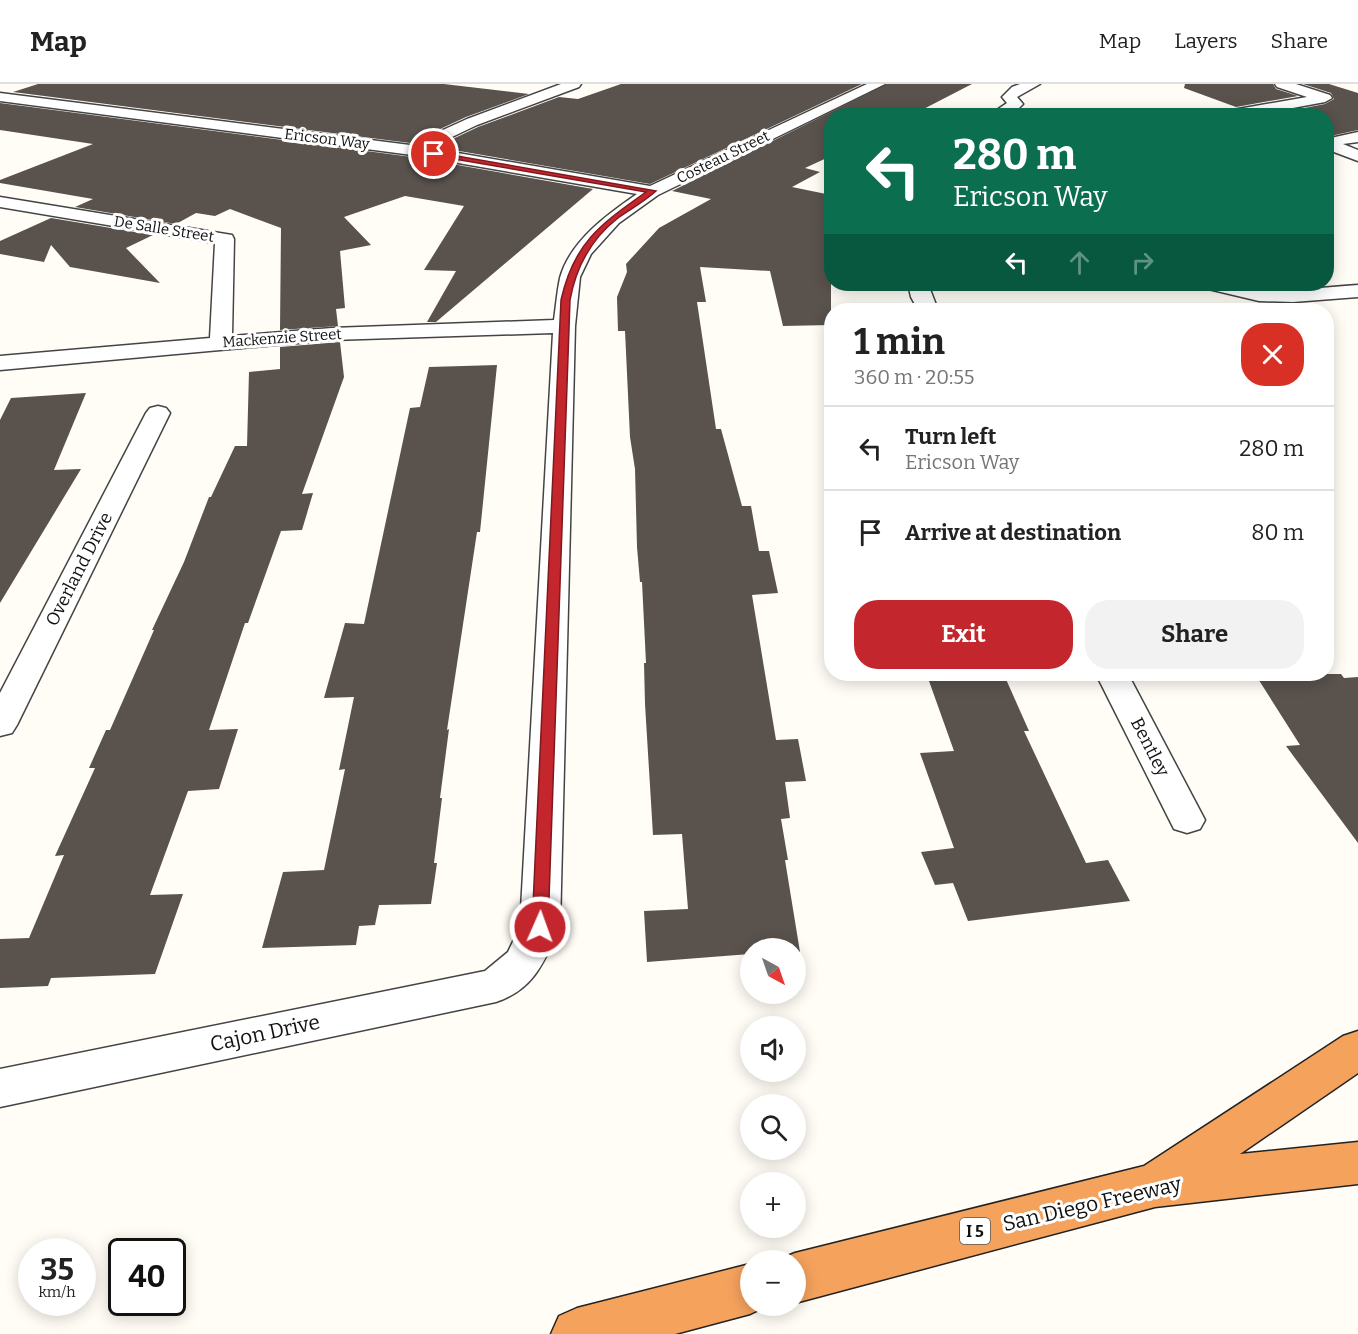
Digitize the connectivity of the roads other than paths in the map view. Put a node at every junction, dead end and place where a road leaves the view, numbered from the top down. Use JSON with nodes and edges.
{"nodes":[{"id":1,"x":878,"y":84,"type":"edge"},
{"id":2,"x":1033,"y":84,"type":"edge"},
{"id":3,"x":1282,"y":84,"type":"edge"},
{"id":4,"x":531,"y":85,"type":"edge"},
{"id":5,"x":567,"y":86,"type":"edge"},
{"id":6,"x":0,"y":97,"type":"edge"},
{"id":7,"x":825,"y":108,"type":"edge"},
{"id":8,"x":1009,"y":108,"type":"edge"},
{"id":9,"x":1267,"y":108,"type":"edge"},
{"id":10,"x":824,"y":109,"type":"edge"},
{"id":11,"x":799,"y":120,"type":"junction"},
{"id":12,"x":824,"y":125,"type":"edge"},
{"id":13,"x":1358,"y":137,"type":"edge"},
{"id":14,"x":1334,"y":142,"type":"edge"},
{"id":15,"x":1334,"y":146,"type":"edge"},
{"id":16,"x":412,"y":150,"type":"junction"},
{"id":17,"x":1358,"y":156,"type":"edge"},
{"id":18,"x":652,"y":191,"type":"junction"},
{"id":19,"x":0,"y":202,"type":"edge"},
{"id":20,"x":1242,"y":291,"type":"edge"},
{"id":21,"x":1358,"y":291,"type":"edge"},
{"id":22,"x":564,"y":326,"type":"junction"},
{"id":23,"x":221,"y":343,"type":"junction"},
{"id":24,"x":0,"y":363,"type":"edge"},
{"id":25,"x":158,"y":413,"type":"dead end"},
{"id":26,"x":1116,"y":681,"type":"edge"},
{"id":27,"x":0,"y":725,"type":"edge"},
{"id":28,"x":1187,"y":820,"type":"dead end"},
{"id":29,"x":523,"y":963,"type":"joint"},
{"id":30,"x":1358,"y":1049,"type":"edge"},
{"id":31,"x":0,"y":1088,"type":"edge"},
{"id":32,"x":1358,"y":1163,"type":"edge"},
{"id":33,"x":1155,"y":1185,"type":"junction"},
{"id":34,"x":806,"y":1275,"type":"edge"},
{"id":35,"x":740,"y":1292,"type":"edge"},
{"id":36,"x":577,"y":1334,"type":"edge"}],
"edges":[{"from":1,"to":7,"type":"street","name":"Costeau Street"},
{"from":2,"to":8,"type":"street"},
{"from":3,"to":9,"type":"street"},
{"from":4,"to":5,"type":"street"},
{"from":5,"to":16,"type":"street"},
{"from":6,"to":16,"type":"street","name":"Ericson Way"},
{"from":10,"to":11,"type":"street","name":"Costeau Street"},
{"from":11,"to":12,"type":"street"},
{"from":11,"to":18,"type":"street","name":"Costeau Street"},
{"from":13,"to":14,"type":"street"},
{"from":15,"to":17,"type":"street"},
{"from":16,"to":18,"type":"street","name":"Ericson Way"},
{"from":18,"to":22,"type":"street","name":"Costeau Street"},
{"from":19,"to":23,"type":"street","name":"De Salle Street"},
{"from":20,"to":21,"type":"street"},
{"from":22,"to":23,"type":"street","name":"Mackenzie Street"},
{"from":22,"to":29,"type":"street","name":"Costeau Street"},
{"from":23,"to":24,"type":"street","name":"Mackenzie Street"},
{"from":25,"to":27,"type":"street","name":"Overland Drive"},
{"from":26,"to":28,"type":"street","name":"Bentley"},
{"from":29,"to":31,"type":"street","name":"Cajon Drive"},
{"from":30,"to":33,"type":"highway"},
{"from":32,"to":33,"type":"highway","name":"San Diego Freeway","number":"I 5"},
{"from":33,"to":34,"type":"highway","name":"San Diego Freeway","number":"I 5"},
{"from":35,"to":36,"type":"highway"}]}
